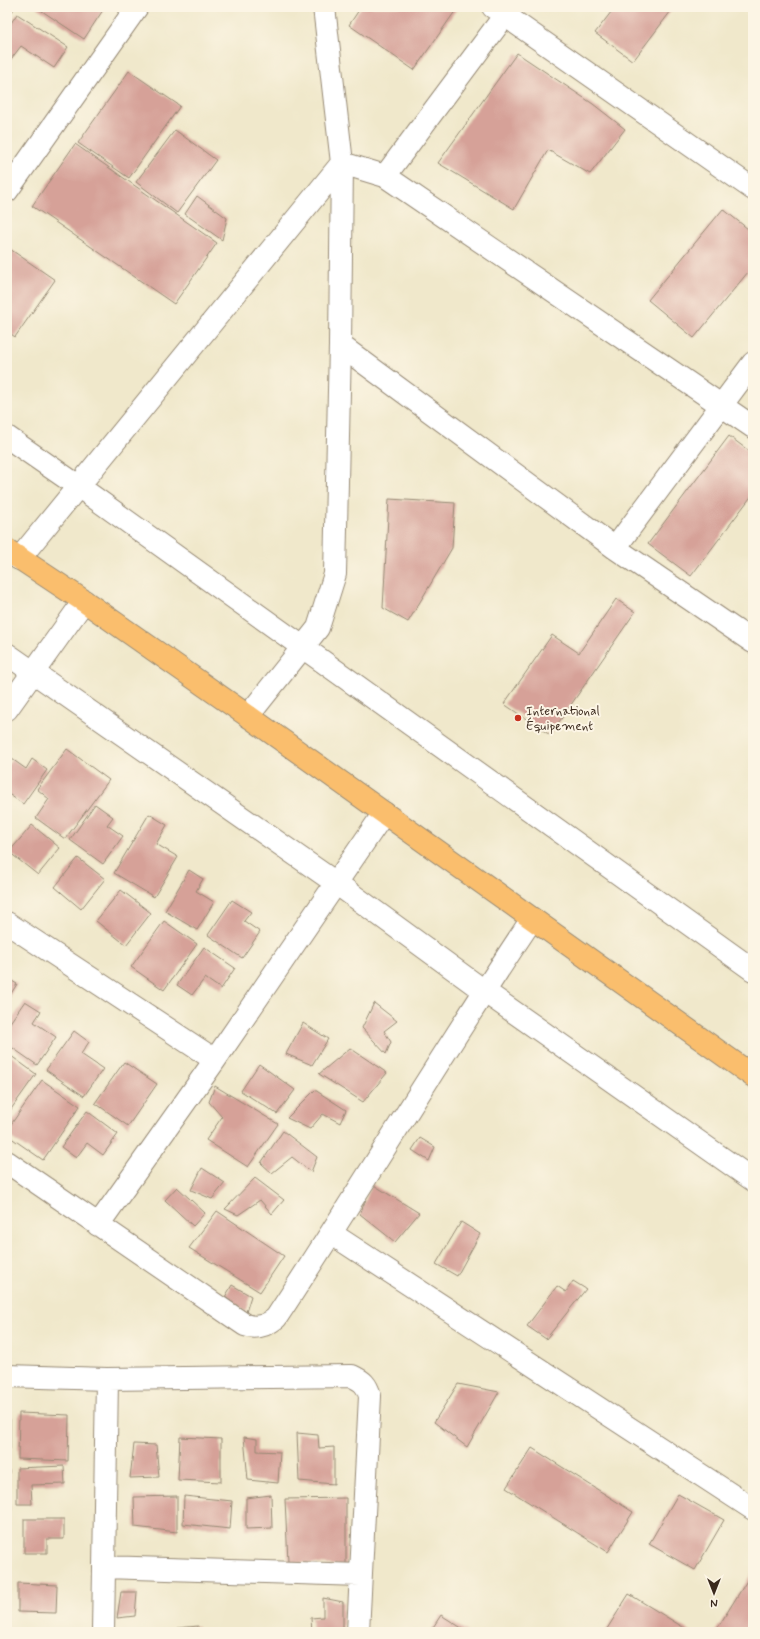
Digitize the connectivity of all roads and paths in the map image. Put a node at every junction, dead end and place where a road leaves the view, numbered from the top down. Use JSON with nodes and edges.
{"nodes":[{"id":1,"x":137,"y":7,"type":"edge"},
{"id":2,"x":321,"y":9,"type":"edge"},
{"id":3,"x":503,"y":10,"type":"edge"},
{"id":4,"x":342,"y":164,"type":"junction"},
{"id":5,"x":385,"y":176,"type":"junction"},
{"id":6,"x":753,"y":189,"type":"edge"},
{"id":7,"x":7,"y":191,"type":"edge"},
{"id":8,"x":340,"y":345,"type":"junction"},
{"id":9,"x":753,"y":363,"type":"edge"},
{"id":10,"x":721,"y":406,"type":"junction"},
{"id":11,"x":753,"y":427,"type":"edge"},
{"id":12,"x":7,"y":437,"type":"edge"},
{"id":13,"x":78,"y":486,"type":"junction"},
{"id":14,"x":615,"y":548,"type":"junction"},
{"id":15,"x":13,"y":554,"type":"edge"},
{"id":16,"x":84,"y":601,"type":"junction"},
{"id":17,"x":753,"y":642,"type":"edge"},
{"id":18,"x":303,"y":647,"type":"junction"},
{"id":19,"x":7,"y":654,"type":"edge"},
{"id":20,"x":34,"y":672,"type":"junction"},
{"id":21,"x":7,"y":709,"type":"edge"},
{"id":22,"x":248,"y":716,"type":"junction"},
{"id":23,"x":384,"y":813,"type":"junction"},
{"id":24,"x":336,"y":883,"type":"junction"},
{"id":25,"x":532,"y":919,"type":"junction"},
{"id":26,"x":7,"y":923,"type":"edge"},
{"id":27,"x":753,"y":970,"type":"edge"},
{"id":28,"x":484,"y":991,"type":"junction"},
{"id":29,"x":215,"y":1060,"type":"junction"},
{"id":30,"x":753,"y":1076,"type":"edge"},
{"id":31,"x":7,"y":1162,"type":"edge"},
{"id":32,"x":753,"y":1180,"type":"edge"},
{"id":33,"x":98,"y":1225,"type":"junction"},
{"id":34,"x":332,"y":1234,"type":"junction"},
{"id":35,"x":7,"y":1376,"type":"edge"},
{"id":36,"x":107,"y":1379,"type":"junction"},
{"id":37,"x":753,"y":1509,"type":"edge"},
{"id":38,"x":104,"y":1567,"type":"junction"},
{"id":39,"x":360,"y":1575,"type":"junction"},
{"id":40,"x":103,"y":1632,"type":"edge"},
{"id":41,"x":358,"y":1632,"type":"edge"}],
"edges":[{"from":1,"to":7,"type":"street"},
{"from":2,"to":4,"type":"street"},
{"from":3,"to":5,"type":"street"},
{"from":3,"to":6,"type":"street"},
{"from":4,"to":5,"type":"street"},
{"from":4,"to":8,"type":"street"},
{"from":4,"to":13,"type":"street"},
{"from":5,"to":10,"type":"street"},
{"from":8,"to":14,"type":"street"},
{"from":8,"to":18,"type":"street"},
{"from":9,"to":10,"type":"street"},
{"from":10,"to":11,"type":"street"},
{"from":10,"to":14,"type":"street"},
{"from":12,"to":13,"type":"street"},
{"from":13,"to":15,"type":"street"},
{"from":13,"to":18,"type":"street"},
{"from":14,"to":17,"type":"street"},
{"from":15,"to":16,"type":"main road"},
{"from":16,"to":20,"type":"street"},
{"from":16,"to":22,"type":"main road"},
{"from":18,"to":22,"type":"street"},
{"from":18,"to":27,"type":"street"},
{"from":19,"to":20,"type":"street"},
{"from":20,"to":21,"type":"street"},
{"from":20,"to":24,"type":"street"},
{"from":22,"to":23,"type":"main road"},
{"from":23,"to":24,"type":"street"},
{"from":23,"to":25,"type":"main road"},
{"from":24,"to":28,"type":"street"},
{"from":24,"to":29,"type":"street"},
{"from":25,"to":28,"type":"street"},
{"from":25,"to":30,"type":"main road"},
{"from":26,"to":29,"type":"street"},
{"from":28,"to":32,"type":"street"},
{"from":28,"to":34,"type":"street"},
{"from":29,"to":33,"type":"street"},
{"from":31,"to":33,"type":"street"},
{"from":33,"to":34,"type":"street"},
{"from":34,"to":37,"type":"street"},
{"from":35,"to":36,"type":"street"},
{"from":36,"to":38,"type":"street"},
{"from":36,"to":39,"type":"street"},
{"from":38,"to":39,"type":"street"},
{"from":38,"to":40,"type":"street"},
{"from":39,"to":41,"type":"street"}]}
